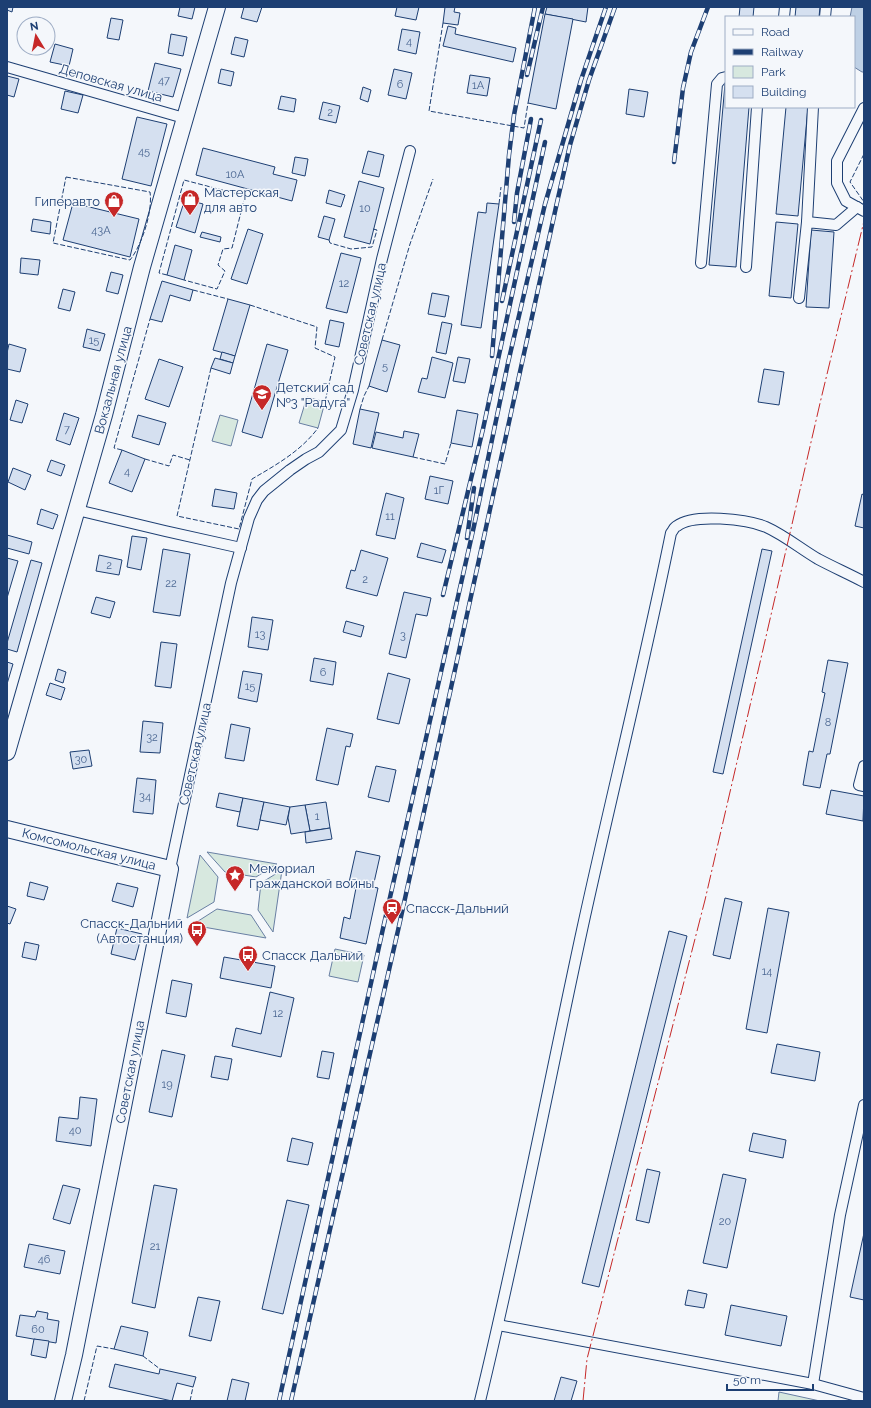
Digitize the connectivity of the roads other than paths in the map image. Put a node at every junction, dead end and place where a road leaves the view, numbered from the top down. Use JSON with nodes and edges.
{"nodes":[{"id":1,"x":217,"y":7,"type":"edge"},
{"id":2,"x":7,"y":67,"type":"edge"},
{"id":3,"x":725,"y":77,"type":"edge"},
{"id":4,"x":757,"y":108,"type":"edge"},
{"id":5,"x":813,"y":108,"type":"edge"},
{"id":6,"x":860,"y":109,"type":"edge"},
{"id":7,"x":184,"y":118,"type":"junction"},
{"id":8,"x":410,"y":151,"type":"dead end"},
{"id":9,"x":861,"y":209,"type":"edge"},
{"id":10,"x":807,"y":222,"type":"junction"},
{"id":11,"x":701,"y":263,"type":"dead end"},
{"id":12,"x":746,"y":267,"type":"dead end"},
{"id":13,"x":799,"y":298,"type":"dead end"},
{"id":14,"x":77,"y":510,"type":"junction"},
{"id":15,"x":241,"y":548,"type":"junction"},
{"id":16,"x":864,"y":582,"type":"edge"},
{"id":17,"x":7,"y":752,"type":"edge"},
{"id":18,"x":864,"y":766,"type":"edge"},
{"id":19,"x":864,"y":786,"type":"edge"},
{"id":20,"x":7,"y":829,"type":"edge"},
{"id":21,"x":170,"y":869,"type":"junction"},
{"id":22,"x":864,"y":1105,"type":"edge"},
{"id":23,"x":862,"y":1120,"type":"edge"},
{"id":24,"x":498,"y":1325,"type":"junction"},
{"id":25,"x":813,"y":1384,"type":"junction"},
{"id":26,"x":864,"y":1398,"type":"edge"},
{"id":27,"x":63,"y":1401,"type":"edge"},
{"id":28,"x":480,"y":1401,"type":"edge"}],
"edges":[{"from":1,"to":7,"type":"main road","name":"Вокзальная улица"},
{"from":2,"to":7,"type":"street","name":"Деповская улица"},
{"from":3,"to":11,"type":"street"},
{"from":4,"to":12,"type":"street"},
{"from":5,"to":10,"type":"street"},
{"from":6,"to":9,"type":"street"},
{"from":7,"to":14,"type":"main road","name":"Вокзальная улица"},
{"from":8,"to":15,"type":"street","name":"Советская улица"},
{"from":9,"to":10,"type":"street"},
{"from":10,"to":13,"type":"street"},
{"from":14,"to":15,"type":"street"},
{"from":14,"to":17,"type":"main road","name":"Вокзальная улица"},
{"from":15,"to":21,"type":"street","name":"Советская улица"},
{"from":16,"to":24,"type":"street"},
{"from":18,"to":19,"type":"street"},
{"from":20,"to":21,"type":"main road","name":"Комсомольская улица"},
{"from":21,"to":27,"type":"main road","name":"Советская улица"},
{"from":22,"to":23,"type":"street"},
{"from":23,"to":25,"type":"street"},
{"from":24,"to":25,"type":"street"},
{"from":24,"to":28,"type":"street"},
{"from":25,"to":26,"type":"street"}]}
